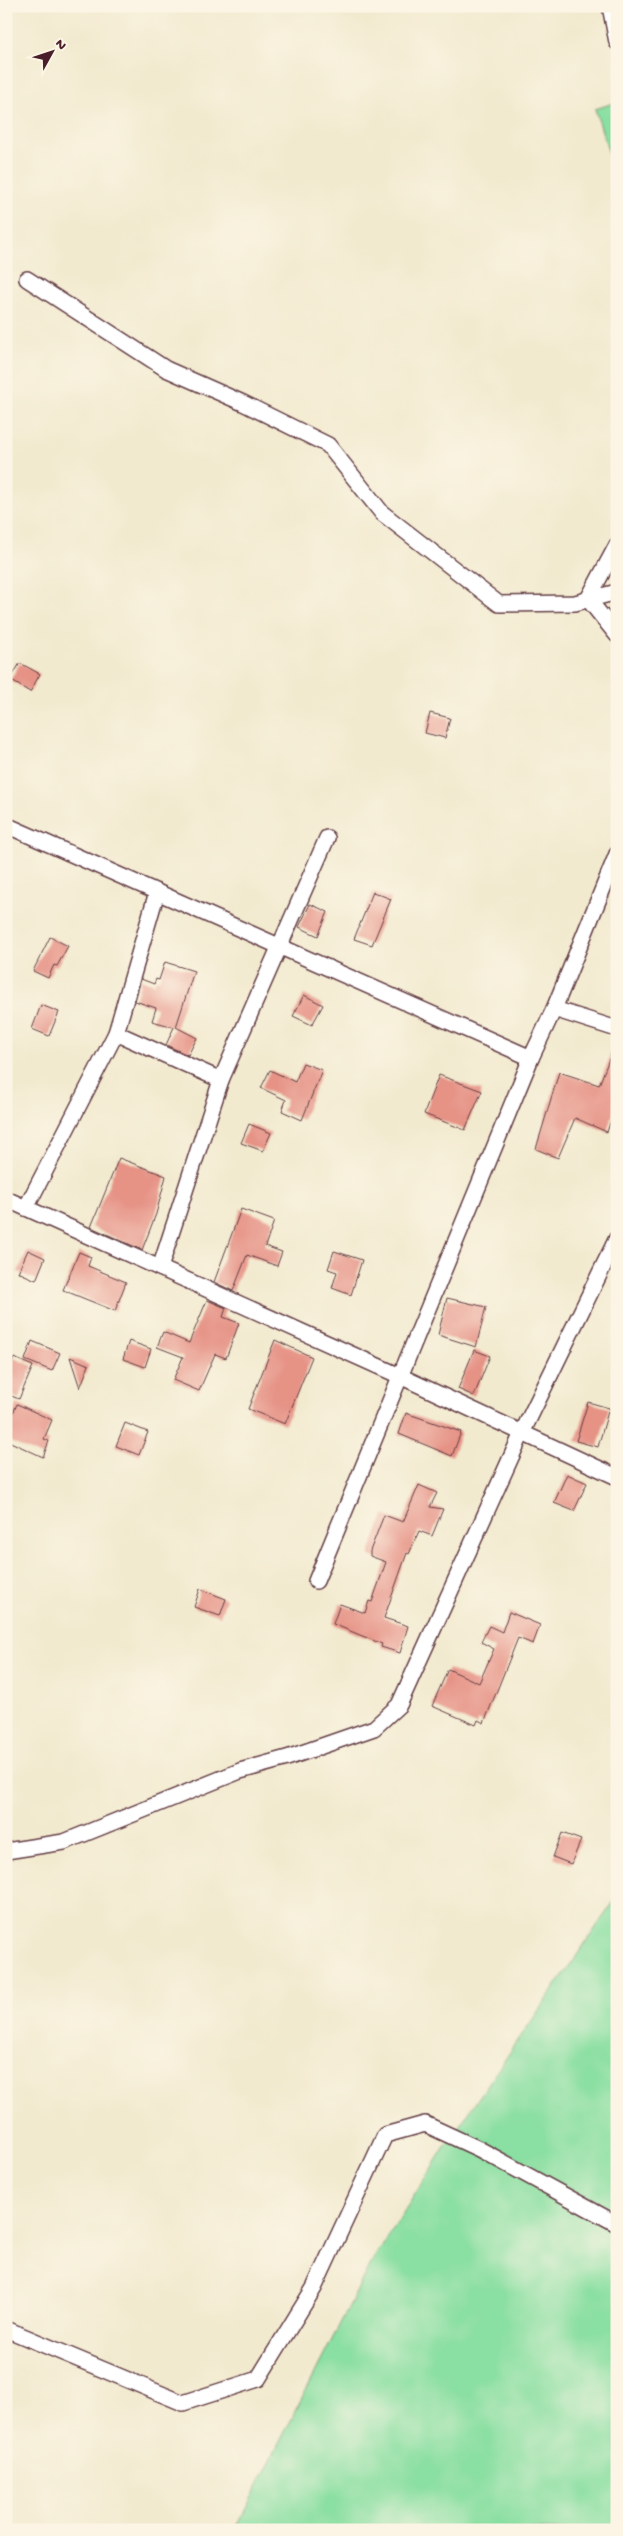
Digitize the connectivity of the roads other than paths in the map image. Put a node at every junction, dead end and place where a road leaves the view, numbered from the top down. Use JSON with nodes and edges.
{"nodes":[{"id":1,"x":610,"y":6,"type":"edge"},
{"id":2,"x":617,"y":42,"type":"edge"},
{"id":3,"x":27,"y":279,"type":"dead end"},
{"id":4,"x":617,"y":545,"type":"edge"},
{"id":5,"x":617,"y":592,"type":"edge"},
{"id":6,"x":588,"y":599,"type":"junction"},
{"id":7,"x":617,"y":635,"type":"edge"},
{"id":8,"x":6,"y":825,"type":"edge"},
{"id":9,"x":328,"y":838,"type":"dead end"},
{"id":10,"x":617,"y":854,"type":"edge"},
{"id":11,"x":158,"y":892,"type":"junction"},
{"id":12,"x":280,"y":946,"type":"junction"},
{"id":13,"x":554,"y":1010,"type":"junction"},
{"id":14,"x":617,"y":1029,"type":"edge"},
{"id":15,"x":116,"y":1032,"type":"junction"},
{"id":16,"x":531,"y":1058,"type":"junction"},
{"id":17,"x":221,"y":1080,"type":"junction"},
{"id":18,"x":6,"y":1199,"type":"edge"},
{"id":19,"x":26,"y":1208,"type":"junction"},
{"id":20,"x":617,"y":1238,"type":"edge"},
{"id":21,"x":160,"y":1268,"type":"junction"},
{"id":22,"x":400,"y":1376,"type":"junction"},
{"id":23,"x":522,"y":1433,"type":"junction"},
{"id":24,"x":617,"y":1477,"type":"edge"},
{"id":25,"x":316,"y":1581,"type":"dead end"},
{"id":26,"x":6,"y":1851,"type":"edge"},
{"id":27,"x":617,"y":2224,"type":"edge"},
{"id":28,"x":6,"y":2329,"type":"edge"}],
"edges":[{"from":1,"to":2,"type":"street"},
{"from":3,"to":6,"type":"street"},
{"from":4,"to":6,"type":"street"},
{"from":5,"to":6,"type":"street"},
{"from":6,"to":7,"type":"street"},
{"from":8,"to":11,"type":"street"},
{"from":9,"to":12,"type":"street"},
{"from":10,"to":13,"type":"street"},
{"from":11,"to":12,"type":"street"},
{"from":11,"to":15,"type":"street"},
{"from":12,"to":16,"type":"street"},
{"from":12,"to":17,"type":"street"},
{"from":13,"to":14,"type":"street"},
{"from":13,"to":16,"type":"street"},
{"from":15,"to":17,"type":"street"},
{"from":15,"to":19,"type":"street"},
{"from":16,"to":22,"type":"street"},
{"from":17,"to":21,"type":"street"},
{"from":18,"to":19,"type":"street"},
{"from":19,"to":21,"type":"street"},
{"from":20,"to":23,"type":"street"},
{"from":21,"to":22,"type":"street"},
{"from":22,"to":23,"type":"street"},
{"from":22,"to":25,"type":"street"},
{"from":23,"to":24,"type":"street"},
{"from":23,"to":26,"type":"street"},
{"from":27,"to":28,"type":"street"}]}
